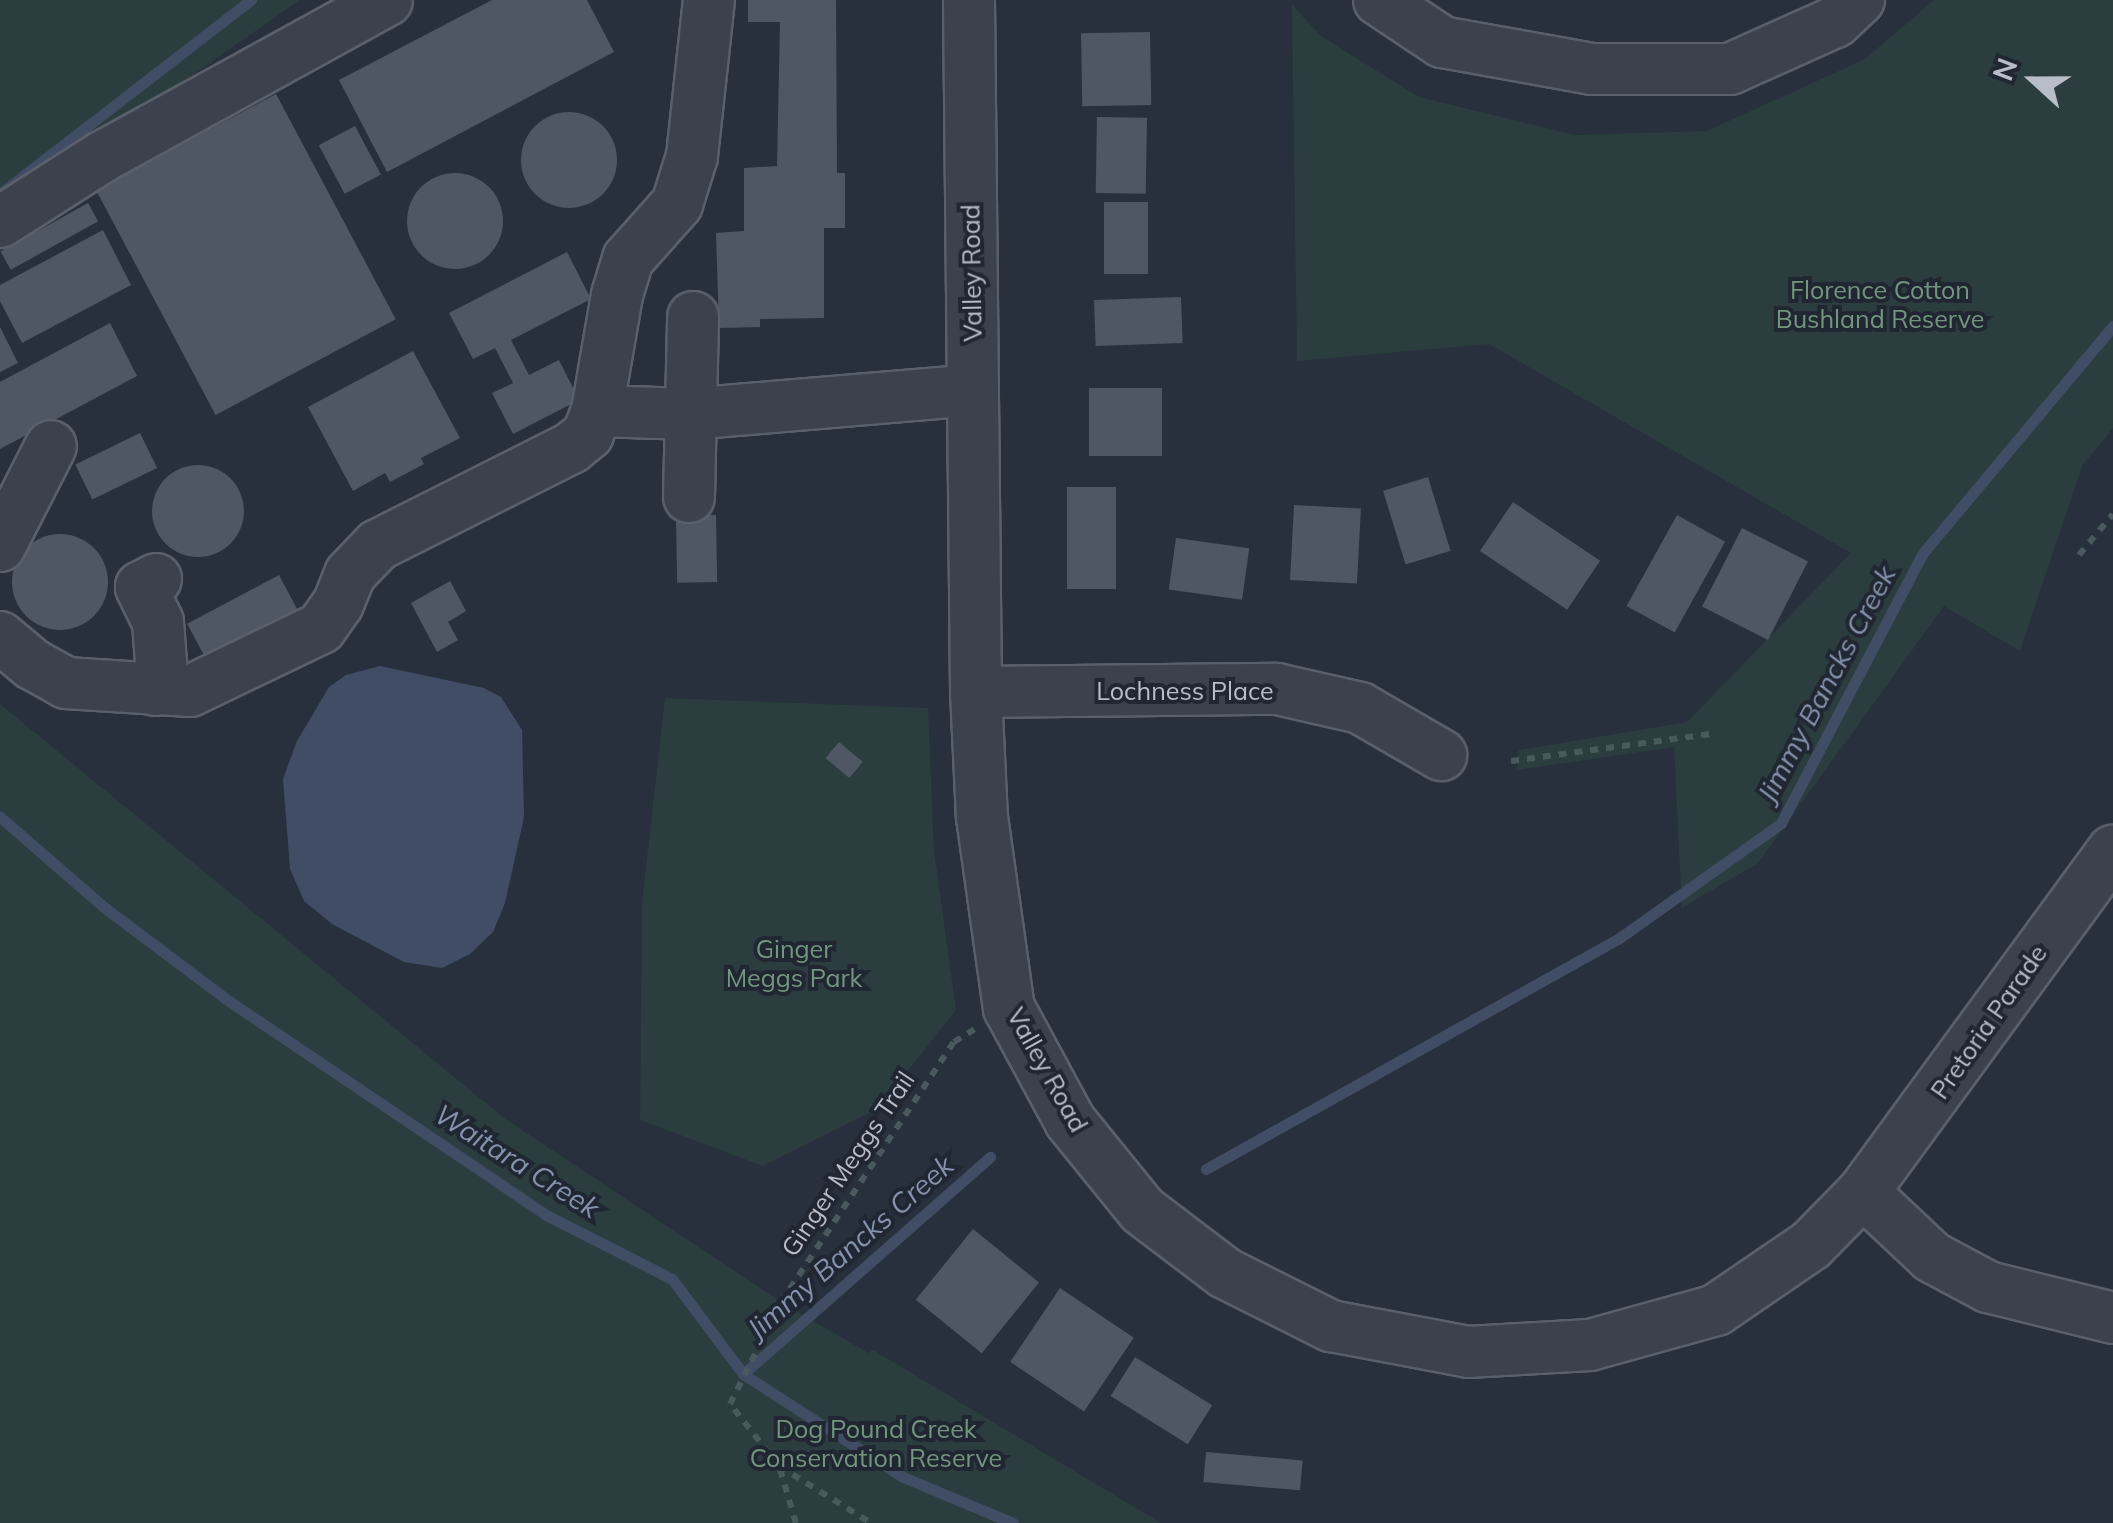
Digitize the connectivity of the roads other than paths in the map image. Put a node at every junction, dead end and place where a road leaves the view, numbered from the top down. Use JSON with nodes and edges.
{"nodes":[{"id":1,"x":387,"y":0,"type":"edge"},
{"id":2,"x":709,"y":0,"type":"edge"},
{"id":3,"x":969,"y":0,"type":"edge"},
{"id":4,"x":1379,"y":0,"type":"edge"},
{"id":5,"x":1860,"y":0,"type":"edge"},
{"id":6,"x":0,"y":222,"type":"edge"},
{"id":7,"x":693,"y":318,"type":"dead end"},
{"id":8,"x":972,"y":390,"type":"junction"},
{"id":9,"x":597,"y":411,"type":"junction"},
{"id":10,"x":689,"y":414,"type":"junction"},
{"id":11,"x":51,"y":446,"type":"dead end"},
{"id":12,"x":689,"y":497,"type":"dead end"},
{"id":13,"x":0,"y":546,"type":"edge"},
{"id":14,"x":156,"y":579,"type":"dead end"},
{"id":15,"x":2,"y":637,"type":"edge"},
{"id":16,"x":155,"y":690,"type":"junction"},
{"id":17,"x":976,"y":692,"type":"junction"},
{"id":18,"x":1441,"y":755,"type":"dead end"},
{"id":19,"x":2113,"y":851,"type":"edge"},
{"id":20,"x":1863,"y":1192,"type":"junction"},
{"id":21,"x":2113,"y":1318,"type":"edge"}],
"edges":[{"from":1,"to":6,"type":"street"},
{"from":2,"to":9,"type":"street"},
{"from":3,"to":8,"type":"street","name":"Valley Road"},
{"from":4,"to":5,"type":"street"},
{"from":7,"to":10,"type":"street"},
{"from":8,"to":10,"type":"street"},
{"from":8,"to":17,"type":"street","name":"Valley Road"},
{"from":9,"to":10,"type":"street"},
{"from":9,"to":16,"type":"street"},
{"from":10,"to":12,"type":"street"},
{"from":11,"to":13,"type":"street"},
{"from":14,"to":16,"type":"street"},
{"from":15,"to":16,"type":"street"},
{"from":17,"to":18,"type":"street","name":"Lochness Place"},
{"from":17,"to":20,"type":"street","name":"Valley Road"},
{"from":19,"to":20,"type":"street","name":"Pretoria Parade"},
{"from":20,"to":21,"type":"street"}]}
